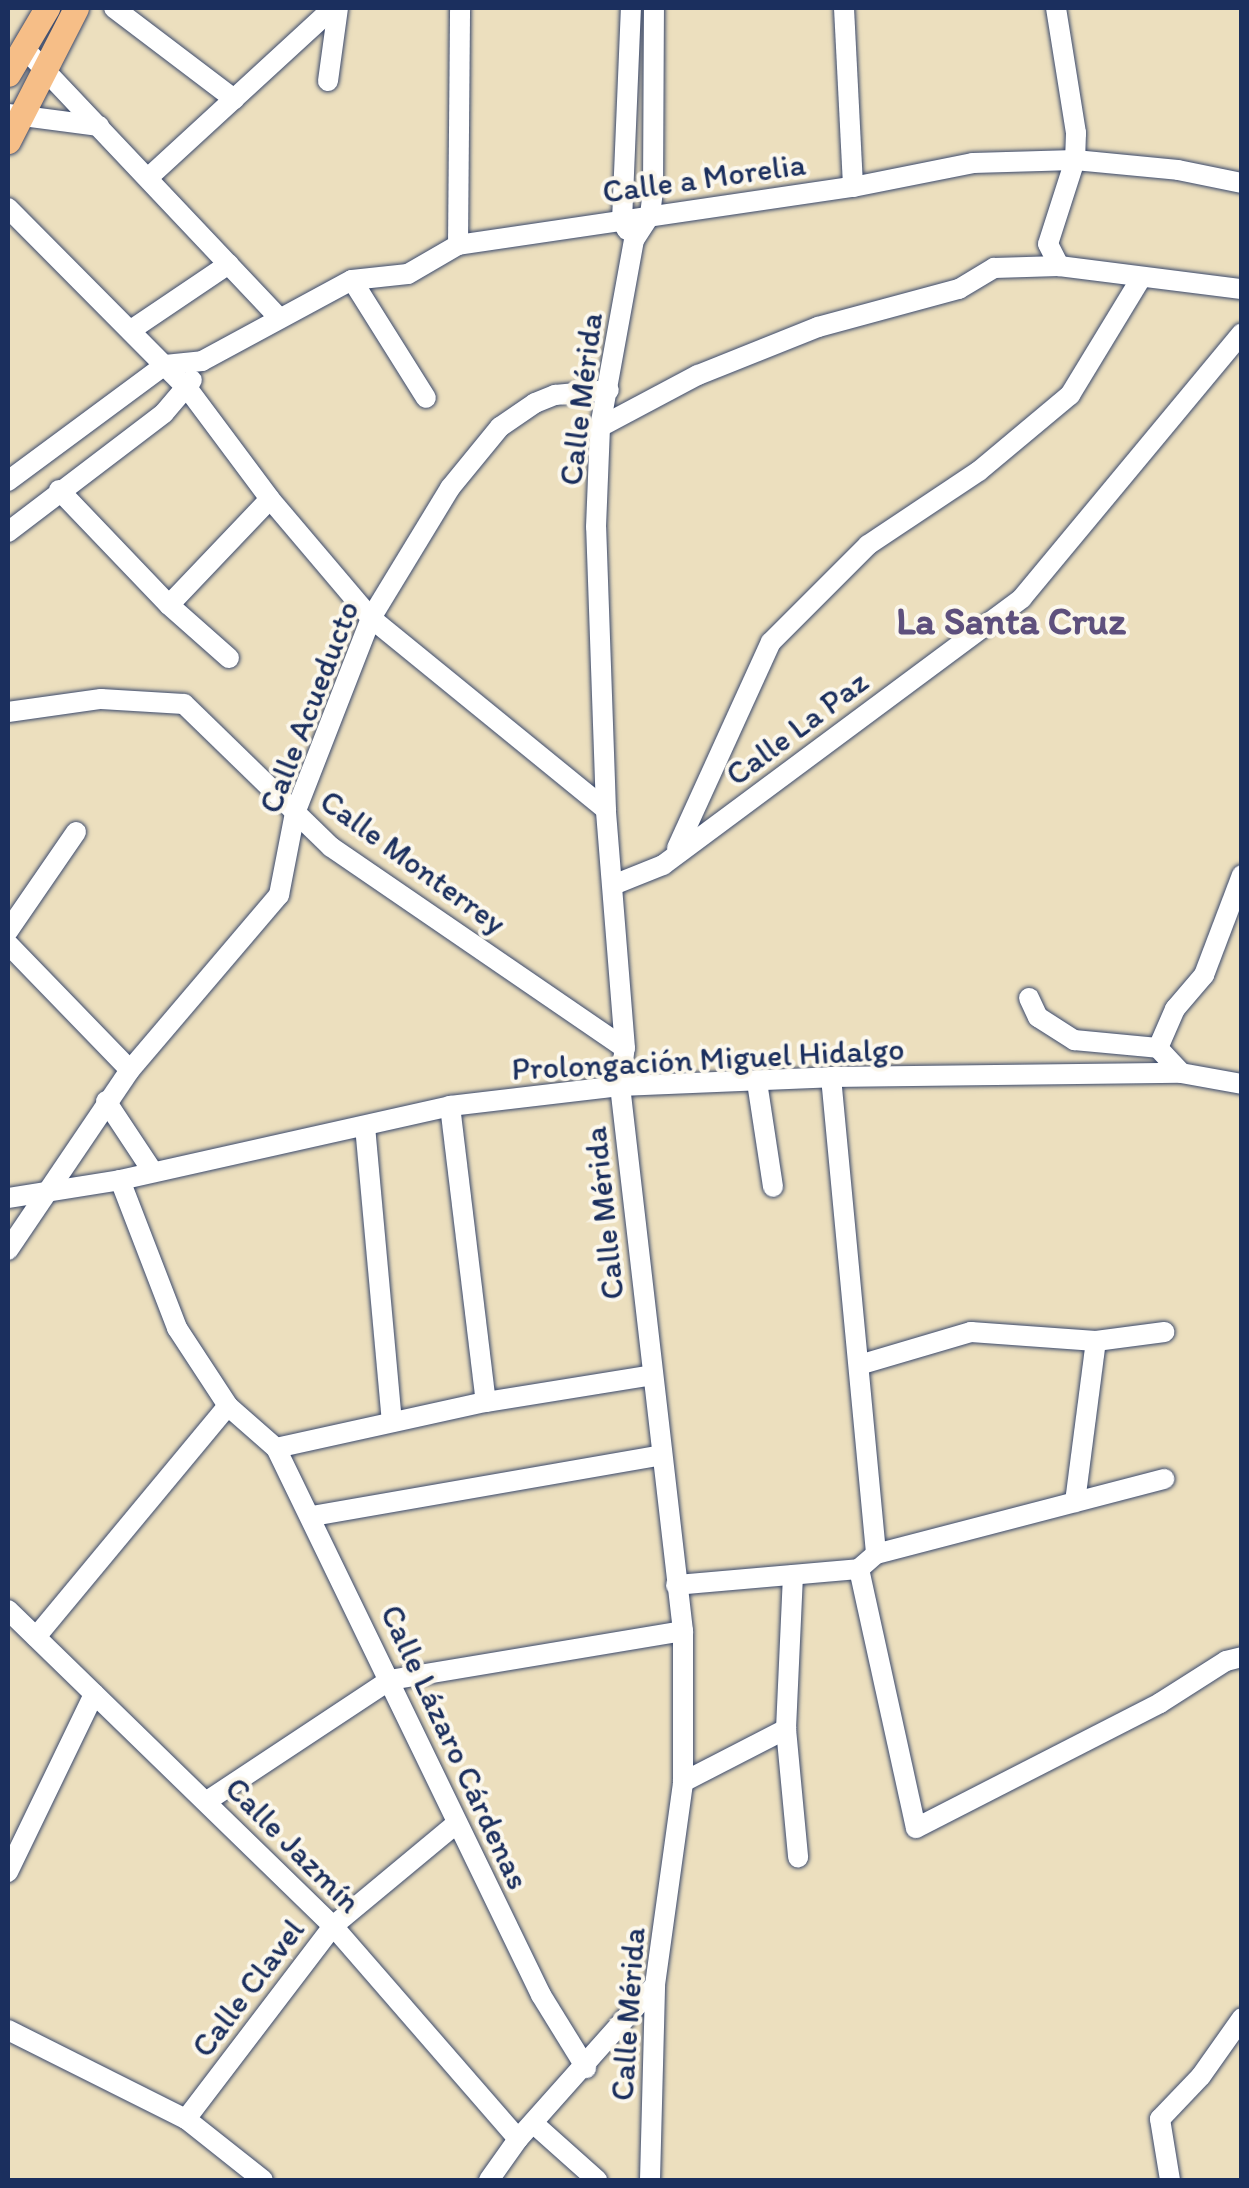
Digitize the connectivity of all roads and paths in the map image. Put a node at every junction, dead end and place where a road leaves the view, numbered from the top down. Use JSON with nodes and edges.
{"nodes":[{"id":1,"x":47,"y":8,"type":"edge"},
{"id":2,"x":76,"y":8,"type":"edge"},
{"id":3,"x":114,"y":8,"type":"edge"},
{"id":4,"x":335,"y":8,"type":"edge"},
{"id":5,"x":460,"y":8,"type":"edge"},
{"id":6,"x":631,"y":8,"type":"edge"},
{"id":7,"x":654,"y":8,"type":"edge"},
{"id":8,"x":844,"y":8,"type":"edge"},
{"id":9,"x":1056,"y":8,"type":"edge"},
{"id":10,"x":23,"y":47,"type":"junction"},
{"id":11,"x":42,"y":68,"type":"junction"},
{"id":12,"x":8,"y":74,"type":"edge"},
{"id":13,"x":628,"y":80,"type":"junction"},
{"id":14,"x":654,"y":80,"type":"junction"},
{"id":15,"x":328,"y":81,"type":"dead end"},
{"id":16,"x":234,"y":99,"type":"junction"},
{"id":17,"x":11,"y":125,"type":"edge"},
{"id":18,"x":99,"y":126,"type":"junction"},
{"id":19,"x":1075,"y":160,"type":"junction"},
{"id":20,"x":150,"y":178,"type":"junction"},
{"id":21,"x":1242,"y":183,"type":"edge"},
{"id":22,"x":853,"y":187,"type":"junction"},
{"id":23,"x":8,"y":208,"type":"edge"},
{"id":24,"x":650,"y":216,"type":"junction"},
{"id":25,"x":622,"y":221,"type":"junction"},
{"id":26,"x":634,"y":240,"type":"junction"},
{"id":27,"x":458,"y":245,"type":"junction"},
{"id":28,"x":229,"y":264,"type":"junction"},
{"id":29,"x":1059,"y":266,"type":"junction"},
{"id":30,"x":1141,"y":278,"type":"junction"},
{"id":31,"x":352,"y":280,"type":"junction"},
{"id":32,"x":1242,"y":290,"type":"edge"},
{"id":33,"x":278,"y":317,"type":"junction"},
{"id":34,"x":131,"y":330,"type":"junction"},
{"id":35,"x":1242,"y":333,"type":"edge"},
{"id":36,"x":202,"y":361,"type":"junction"},
{"id":37,"x":165,"y":366,"type":"junction"},
{"id":38,"x":188,"y":389,"type":"junction"},
{"id":39,"x":609,"y":390,"type":"junction"},
{"id":40,"x":426,"y":398,"type":"dead end"},
{"id":41,"x":600,"y":426,"type":"junction"},
{"id":42,"x":77,"y":432,"type":"junction"},
{"id":43,"x":99,"y":462,"type":"junction"},
{"id":44,"x":8,"y":481,"type":"edge"},
{"id":45,"x":58,"y":490,"type":"junction"},
{"id":46,"x":270,"y":499,"type":"junction"},
{"id":47,"x":8,"y":532,"type":"edge"},
{"id":48,"x":170,"y":605,"type":"junction"},
{"id":49,"x":371,"y":618,"type":"junction"},
{"id":50,"x":229,"y":658,"type":"dead end"},
{"id":51,"x":8,"y":712,"type":"edge"},
{"id":52,"x":606,"y":810,"type":"junction"},
{"id":53,"x":295,"y":814,"type":"junction"},
{"id":54,"x":76,"y":832,"type":"dead end"},
{"id":55,"x":663,"y":866,"type":"junction"},
{"id":56,"x":1242,"y":875,"type":"edge"},
{"id":57,"x":613,"y":884,"type":"junction"},
{"id":58,"x":8,"y":931,"type":"edge"},
{"id":59,"x":8,"y":944,"type":"edge"},
{"id":60,"x":1029,"y":998,"type":"dead end"},
{"id":61,"x":625,"y":1048,"type":"junction"},
{"id":62,"x":1158,"y":1048,"type":"junction"},
{"id":63,"x":130,"y":1070,"type":"junction"},
{"id":64,"x":1181,"y":1073,"type":"junction"},
{"id":65,"x":831,"y":1077,"type":"junction"},
{"id":66,"x":756,"y":1082,"type":"junction"},
{"id":67,"x":1242,"y":1084,"type":"edge"},
{"id":68,"x":620,"y":1086,"type":"junction"},
{"id":69,"x":106,"y":1101,"type":"junction"},
{"id":70,"x":450,"y":1106,"type":"junction"},
{"id":71,"x":365,"y":1126,"type":"junction"},
{"id":72,"x":153,"y":1172,"type":"junction"},
{"id":73,"x":120,"y":1180,"type":"junction"},
{"id":74,"x":774,"y":1187,"type":"dead end"},
{"id":75,"x":48,"y":1190,"type":"junction"},
{"id":76,"x":8,"y":1198,"type":"edge"},
{"id":77,"x":8,"y":1250,"type":"edge"},
{"id":78,"x":1164,"y":1332,"type":"dead end"},
{"id":79,"x":1096,"y":1341,"type":"junction"},
{"id":80,"x":859,"y":1365,"type":"junction"},
{"id":81,"x":652,"y":1375,"type":"junction"},
{"id":82,"x":486,"y":1402,"type":"junction"},
{"id":83,"x":228,"y":1406,"type":"junction"},
{"id":84,"x":392,"y":1422,"type":"junction"},
{"id":85,"x":276,"y":1448,"type":"junction"},
{"id":86,"x":661,"y":1455,"type":"junction"},
{"id":87,"x":1164,"y":1478,"type":"dead end"},
{"id":88,"x":1075,"y":1502,"type":"junction"},
{"id":89,"x":313,"y":1516,"type":"junction"},
{"id":90,"x":876,"y":1554,"type":"junction"},
{"id":91,"x":859,"y":1570,"type":"junction"},
{"id":92,"x":794,"y":1575,"type":"junction"},
{"id":93,"x":676,"y":1584,"type":"junction"},
{"id":94,"x":8,"y":1610,"type":"edge"},
{"id":95,"x":683,"y":1631,"type":"junction"},
{"id":96,"x":36,"y":1637,"type":"junction"},
{"id":97,"x":1242,"y":1657,"type":"edge"},
{"id":98,"x":390,"y":1680,"type":"junction"},
{"id":99,"x":94,"y":1694,"type":"junction"},
{"id":100,"x":786,"y":1729,"type":"junction"},
{"id":101,"x":682,"y":1782,"type":"junction"},
{"id":102,"x":207,"y":1801,"type":"junction"},
{"id":103,"x":457,"y":1823,"type":"junction"},
{"id":104,"x":798,"y":1857,"type":"dead end"},
{"id":105,"x":8,"y":1872,"type":"edge"},
{"id":106,"x":332,"y":1926,"type":"junction"},
{"id":107,"x":654,"y":1985,"type":"junction"},
{"id":108,"x":1242,"y":2018,"type":"edge"},
{"id":109,"x":8,"y":2030,"type":"edge"},
{"id":110,"x":586,"y":2068,"type":"junction"},
{"id":111,"x":186,"y":2119,"type":"junction"},
{"id":112,"x":533,"y":2123,"type":"junction"},
{"id":113,"x":518,"y":2139,"type":"junction"},
{"id":114,"x":263,"y":2180,"type":"edge"},
{"id":115,"x":489,"y":2180,"type":"edge"},
{"id":116,"x":597,"y":2180,"type":"edge"},
{"id":117,"x":650,"y":2180,"type":"edge"},
{"id":118,"x":1170,"y":2180,"type":"edge"}],
"edges":[{"from":1,"to":10,"type":"main road"},
{"from":2,"to":11,"type":"main road"},
{"from":3,"to":16,"type":"street"},
{"from":4,"to":15,"type":"street"},
{"from":4,"to":16,"type":"street"},
{"from":5,"to":27,"type":"street"},
{"from":6,"to":13,"type":"street"},
{"from":7,"to":14,"type":"street"},
{"from":8,"to":22,"type":"street"},
{"from":9,"to":19,"type":"street"},
{"from":10,"to":11,"type":"street"},
{"from":10,"to":12,"type":"main road"},
{"from":11,"to":17,"type":"main road"},
{"from":11,"to":18,"type":"street"},
{"from":13,"to":14,"type":"street"},
{"from":13,"to":25,"type":"street"},
{"from":14,"to":24,"type":"street"},
{"from":16,"to":20,"type":"street"},
{"from":17,"to":18,"type":"street"},
{"from":18,"to":20,"type":"street"},
{"from":19,"to":21,"type":"street","name":"Calle a Morelia"},
{"from":19,"to":22,"type":"street","name":"Calle a Morelia"},
{"from":19,"to":29,"type":"street"},
{"from":20,"to":28,"type":"street"},
{"from":22,"to":24,"type":"street","name":"Calle a Morelia"},
{"from":23,"to":34,"type":"street"},
{"from":24,"to":25,"type":"street","name":"Calle a Morelia"},
{"from":24,"to":26,"type":"street","name":"Calle Mérida"},
{"from":25,"to":26,"type":"street"},
{"from":25,"to":27,"type":"street","name":"Calle a Morelia"},
{"from":26,"to":39,"type":"street","name":"Calle Mérida"},
{"from":27,"to":31,"type":"street","name":"Calle a Morelia"},
{"from":28,"to":33,"type":"street"},
{"from":28,"to":34,"type":"street"},
{"from":29,"to":30,"type":"street"},
{"from":29,"to":41,"type":"street"},
{"from":30,"to":32,"type":"street"},
{"from":30,"to":55,"type":"street"},
{"from":31,"to":33,"type":"street","name":"Calle a Morelia"},
{"from":31,"to":40,"type":"street"},
{"from":33,"to":36,"type":"street","name":"Calle a Morelia"},
{"from":34,"to":37,"type":"street"},
{"from":35,"to":55,"type":"street","name":"Calle La Paz"},
{"from":36,"to":37,"type":"street","name":"Calle a Morelia"},
{"from":36,"to":38,"type":"street"},
{"from":37,"to":38,"type":"street"},
{"from":37,"to":42,"type":"street","name":"Calle a Morelia"},
{"from":38,"to":43,"type":"street"},
{"from":38,"to":46,"type":"street"},
{"from":39,"to":41,"type":"street","name":"Calle Mérida"},
{"from":39,"to":49,"type":"street","name":"Calle Acueducto"},
{"from":41,"to":52,"type":"street","name":"Calle Mérida"},
{"from":42,"to":43,"type":"street"},
{"from":42,"to":44,"type":"street","name":"Calle a Morelia"},
{"from":43,"to":45,"type":"street"},
{"from":45,"to":47,"type":"street"},
{"from":45,"to":48,"type":"street"},
{"from":46,"to":48,"type":"street"},
{"from":46,"to":49,"type":"street"},
{"from":48,"to":50,"type":"street"},
{"from":49,"to":52,"type":"street"},
{"from":49,"to":53,"type":"street","name":"Calle Acueducto"},
{"from":51,"to":53,"type":"street","name":"Calle Monterrey"},
{"from":52,"to":57,"type":"street","name":"Calle Mérida"},
{"from":53,"to":61,"type":"street","name":"Calle Monterrey"},
{"from":53,"to":63,"type":"street","name":"Calle Acueducto"},
{"from":54,"to":58,"type":"street"},
{"from":55,"to":57,"type":"street","name":"Calle La Paz"},
{"from":56,"to":62,"type":"street"},
{"from":57,"to":61,"type":"street","name":"Calle Mérida"},
{"from":59,"to":63,"type":"street"},
{"from":60,"to":62,"type":"street"},
{"from":61,"to":68,"type":"street","name":"Calle Mérida"},
{"from":62,"to":64,"type":"street"},
{"from":63,"to":69,"type":"street","name":"Calle Acueducto"},
{"from":64,"to":65,"type":"street","name":"Prolongación Miguel Hidalgo"},
{"from":64,"to":67,"type":"street","name":"Prolongación Miguel Hidalgo"},
{"from":65,"to":66,"type":"street","name":"Prolongación Miguel Hidalgo"},
{"from":65,"to":80,"type":"street"},
{"from":66,"to":68,"type":"street","name":"Prolongación Miguel Hidalgo"},
{"from":66,"to":74,"type":"street"},
{"from":68,"to":70,"type":"street","name":"Prolongación Miguel Hidalgo"},
{"from":68,"to":81,"type":"street","name":"Calle Mérida"},
{"from":69,"to":72,"type":"street"},
{"from":69,"to":75,"type":"street","name":"Calle Acueducto"},
{"from":70,"to":71,"type":"street","name":"Prolongación Miguel Hidalgo"},
{"from":70,"to":82,"type":"street"},
{"from":71,"to":72,"type":"street","name":"Prolongación Miguel Hidalgo"},
{"from":71,"to":84,"type":"street"},
{"from":72,"to":73,"type":"street","name":"Prolongación Miguel Hidalgo"},
{"from":73,"to":75,"type":"street","name":"Prolongación Miguel Hidalgo"},
{"from":73,"to":83,"type":"street"},
{"from":75,"to":76,"type":"street","name":"Prolongación Miguel Hidalgo"},
{"from":75,"to":77,"type":"street","name":"Calle Acueducto"},
{"from":78,"to":79,"type":"street"},
{"from":79,"to":80,"type":"street"},
{"from":79,"to":88,"type":"street"},
{"from":80,"to":90,"type":"street"},
{"from":81,"to":82,"type":"street"},
{"from":81,"to":86,"type":"street","name":"Calle Mérida"},
{"from":82,"to":84,"type":"street"},
{"from":83,"to":85,"type":"street"},
{"from":83,"to":96,"type":"street"},
{"from":84,"to":85,"type":"street"},
{"from":85,"to":89,"type":"street","name":"Calle Lázaro Cárdenas"},
{"from":86,"to":89,"type":"street"},
{"from":86,"to":93,"type":"street","name":"Calle Mérida"},
{"from":87,"to":88,"type":"street"},
{"from":88,"to":90,"type":"street"},
{"from":89,"to":98,"type":"street","name":"Calle Lázaro Cárdenas"},
{"from":90,"to":91,"type":"street"},
{"from":91,"to":92,"type":"street"},
{"from":91,"to":97,"type":"street"},
{"from":92,"to":93,"type":"street"},
{"from":92,"to":100,"type":"street"},
{"from":93,"to":95,"type":"street","name":"Calle Mérida"},
{"from":94,"to":96,"type":"street","name":"Calle Jazmín"},
{"from":95,"to":98,"type":"street"},
{"from":95,"to":101,"type":"street","name":"Calle Mérida"},
{"from":96,"to":99,"type":"street","name":"Calle Jazmín"},
{"from":98,"to":102,"type":"street"},
{"from":98,"to":103,"type":"street","name":"Calle Lázaro Cárdenas"},
{"from":99,"to":102,"type":"street","name":"Calle Jazmín"},
{"from":99,"to":105,"type":"street"},
{"from":100,"to":101,"type":"street"},
{"from":100,"to":104,"type":"street"},
{"from":101,"to":107,"type":"street","name":"Calle Mérida"},
{"from":102,"to":106,"type":"street","name":"Calle Jazmín"},
{"from":103,"to":106,"type":"street","name":"Calle Clavel"},
{"from":103,"to":110,"type":"street","name":"Calle Lázaro Cárdenas"},
{"from":106,"to":111,"type":"street","name":"Calle Clavel"},
{"from":106,"to":113,"type":"street","name":"Calle Jazmín"},
{"from":107,"to":110,"type":"street"},
{"from":107,"to":117,"type":"street","name":"Calle Mérida"},
{"from":108,"to":118,"type":"street"},
{"from":109,"to":111,"type":"street"},
{"from":110,"to":112,"type":"street"},
{"from":111,"to":114,"type":"street"},
{"from":112,"to":113,"type":"street"},
{"from":112,"to":116,"type":"street"},
{"from":113,"to":115,"type":"street"}]}
